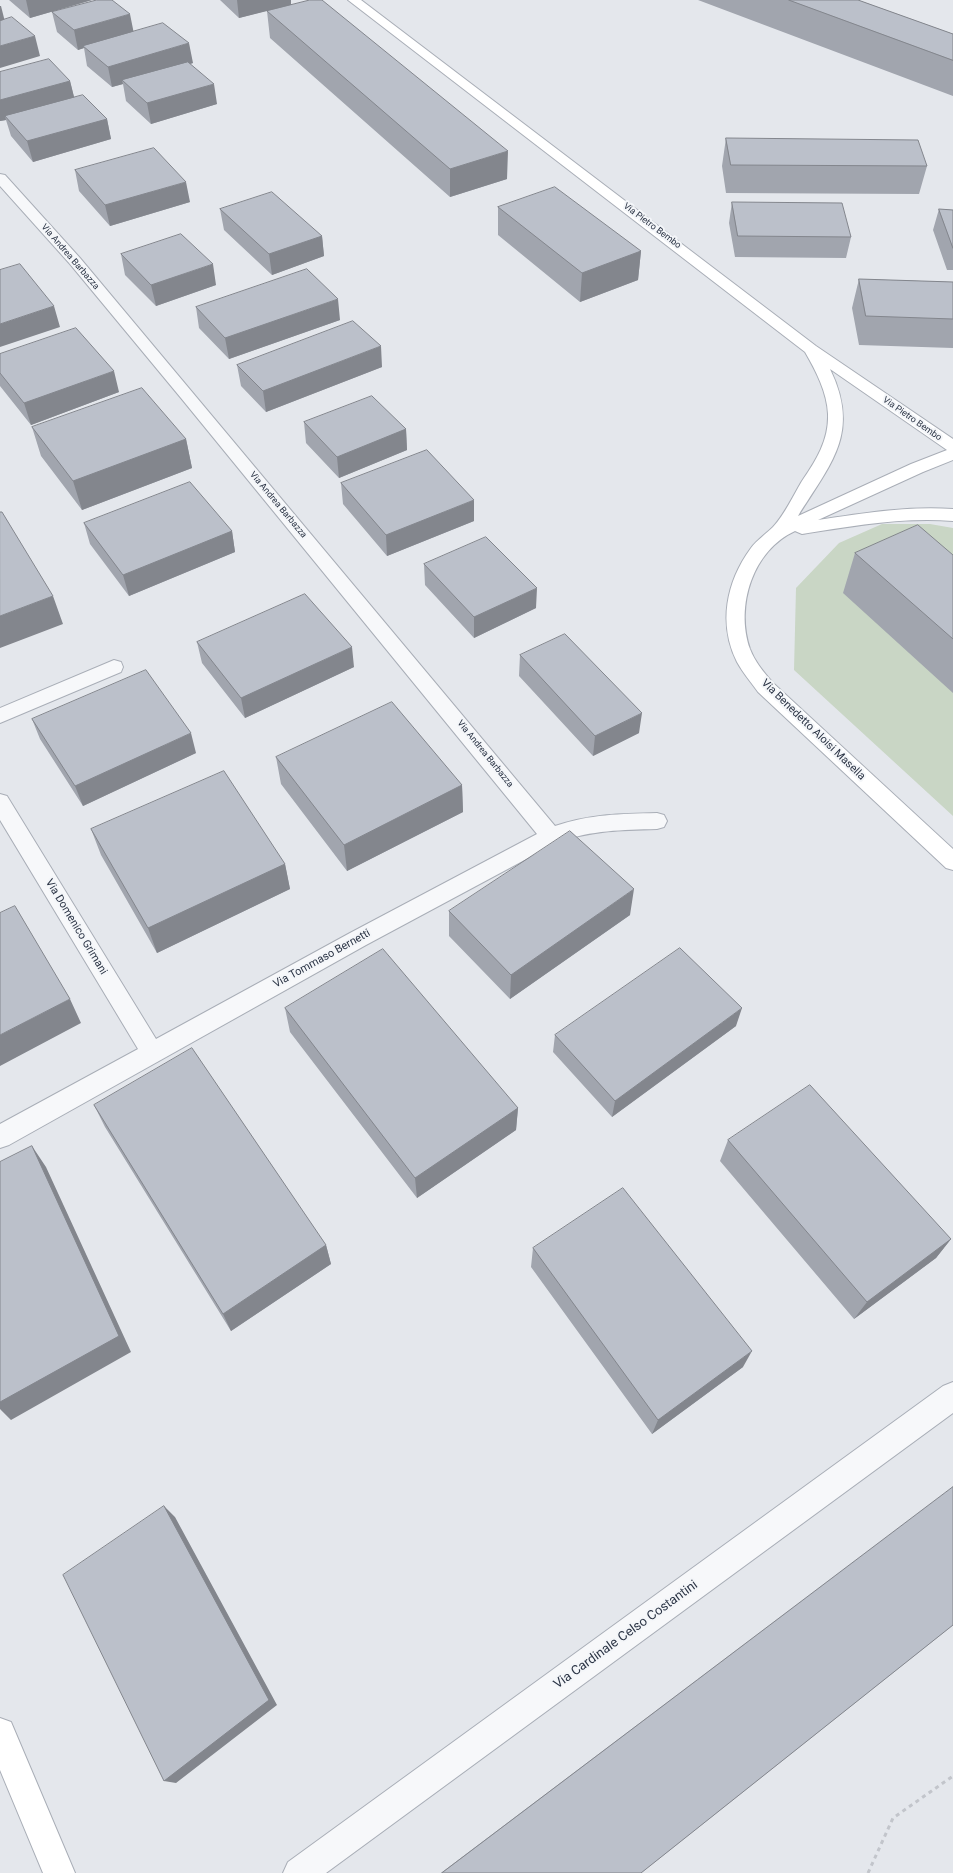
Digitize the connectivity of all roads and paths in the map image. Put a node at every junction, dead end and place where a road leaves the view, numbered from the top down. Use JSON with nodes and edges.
{"nodes":[{"id":1,"x":354,"y":0,"type":"edge"},
{"id":2,"x":0,"y":178,"type":"edge"},
{"id":3,"x":811,"y":349,"type":"junction"},
{"id":4,"x":953,"y":448,"type":"edge"},
{"id":5,"x":953,"y":454,"type":"edge"},
{"id":6,"x":953,"y":515,"type":"edge"},
{"id":7,"x":778,"y":532,"type":"junction"},
{"id":8,"x":114,"y":667,"type":"dead end"},
{"id":9,"x":0,"y":716,"type":"edge"},
{"id":10,"x":0,"y":802,"type":"edge"},
{"id":11,"x":657,"y":821,"type":"dead end"},
{"id":12,"x":551,"y":836,"type":"junction"},
{"id":13,"x":953,"y":862,"type":"edge"},
{"id":14,"x":152,"y":1052,"type":"junction"},
{"id":15,"x":0,"y":1137,"type":"edge"},
{"id":16,"x":953,"y":1396,"type":"edge"},
{"id":17,"x":0,"y":1733,"type":"edge"},
{"id":18,"x":953,"y":1776,"type":"edge"},
{"id":19,"x":59,"y":1873,"type":"edge"},
{"id":20,"x":299,"y":1873,"type":"edge"},
{"id":21,"x":868,"y":1873,"type":"edge"}],
"edges":[{"from":1,"to":3,"type":"street","name":"Via Pietro Bembo"},
{"from":2,"to":12,"type":"street","name":"Via Andrea Barbazza"},
{"from":3,"to":4,"type":"street","name":"Via Pietro Bembo"},
{"from":3,"to":7,"type":"street","name":"Via Benedetto Aloisi Masella"},
{"from":5,"to":7,"type":"street","name":"Via Benedetto Aloisi Masella"},
{"from":6,"to":7,"type":"street"},
{"from":7,"to":13,"type":"street","name":"Via Benedetto Aloisi Masella"},
{"from":8,"to":9,"type":"street"},
{"from":10,"to":14,"type":"street","name":"Via Domenico Grimani"},
{"from":11,"to":12,"type":"street","name":"Via Tommaso Bernetti"},
{"from":12,"to":14,"type":"street","name":"Via Tommaso Bernetti"},
{"from":14,"to":15,"type":"street","name":"Via Tommaso Bernetti"},
{"from":16,"to":20,"type":"street","name":"Via Cardinale Celso Costantini"},
{"from":17,"to":19,"type":"street"},
{"from":18,"to":21,"type":"path"}]}
